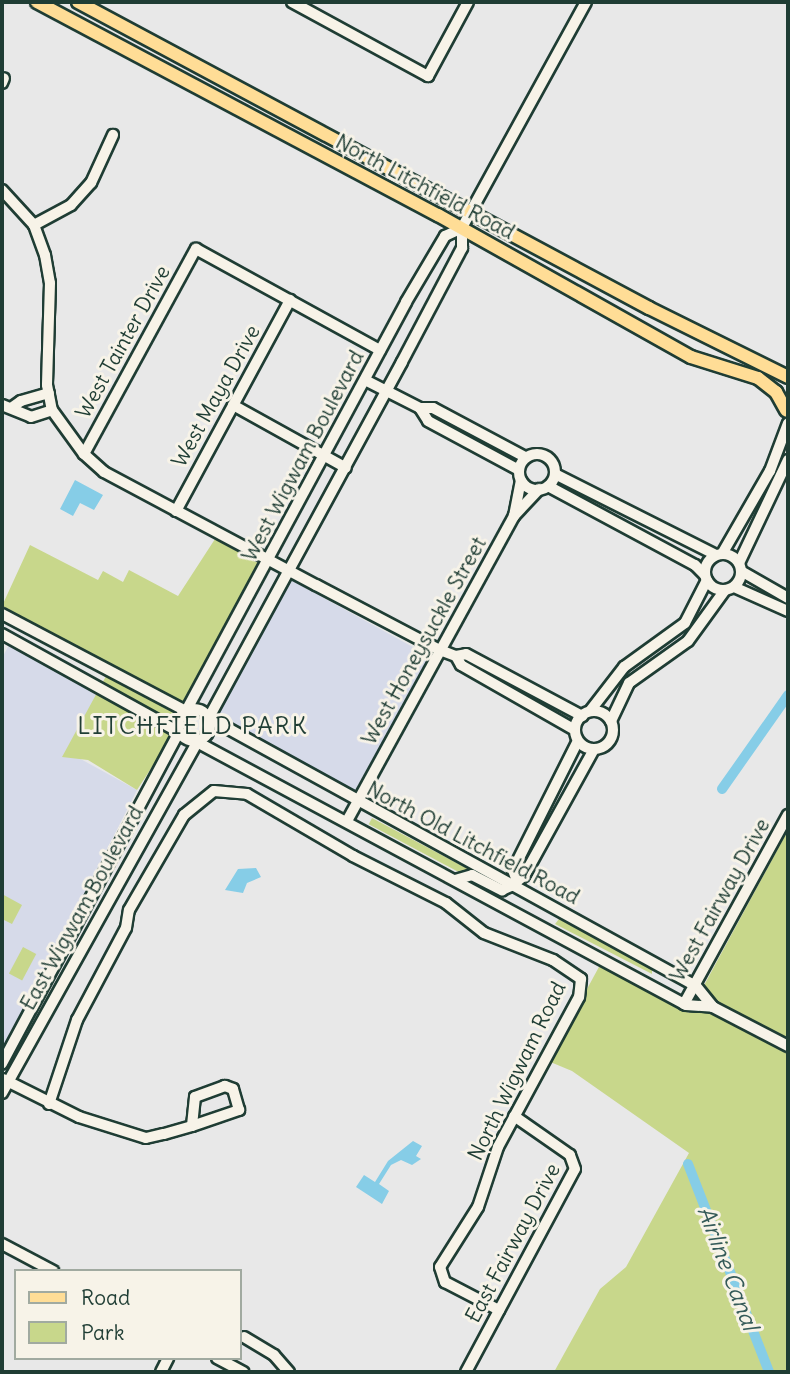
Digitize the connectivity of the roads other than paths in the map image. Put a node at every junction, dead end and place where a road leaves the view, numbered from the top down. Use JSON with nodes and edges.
{"nodes":[{"id":1,"x":37,"y":2,"type":"edge"},
{"id":2,"x":78,"y":2,"type":"edge"},
{"id":3,"x":292,"y":2,"type":"edge"},
{"id":4,"x":468,"y":2,"type":"edge"},
{"id":5,"x":586,"y":2,"type":"edge"},
{"id":6,"x":312,"y":7,"type":"edge"},
{"id":7,"x":113,"y":135,"type":"dead end"},
{"id":8,"x":2,"y":190,"type":"edge"},
{"id":9,"x":471,"y":210,"type":"junction"},
{"id":10,"x":34,"y":225,"type":"junction"},
{"id":11,"x":462,"y":228,"type":"junction"},
{"id":12,"x":290,"y":300,"type":"junction"},
{"id":13,"x":380,"y":350,"type":"junction"},
{"id":14,"x":788,"y":377,"type":"edge"},
{"id":15,"x":365,"y":380,"type":"junction"},
{"id":16,"x":386,"y":391,"type":"junction"},
{"id":17,"x":49,"y":393,"type":"junction"},
{"id":18,"x":233,"y":405,"type":"junction"},
{"id":19,"x":7,"y":407,"type":"edge"},
{"id":20,"x":420,"y":408,"type":"junction"},
{"id":21,"x":52,"y":410,"type":"junction"},
{"id":22,"x":788,"y":413,"type":"edge"},
{"id":23,"x":84,"y":454,"type":"junction"},
{"id":24,"x":325,"y":454,"type":"junction"},
{"id":25,"x":526,"y":457,"type":"junction"},
{"id":26,"x":788,"y":460,"type":"edge"},
{"id":27,"x":346,"y":468,"type":"junction"},
{"id":28,"x":555,"y":474,"type":"junction"},
{"id":29,"x":520,"y":475,"type":"junction"},
{"id":30,"x":543,"y":488,"type":"junction"},
{"id":31,"x":176,"y":511,"type":"junction"},
{"id":32,"x":514,"y":516,"type":"junction"},
{"id":33,"x":719,"y":554,"type":"junction"},
{"id":34,"x":270,"y":561,"type":"junction"},
{"id":35,"x":740,"y":567,"type":"junction"},
{"id":36,"x":286,"y":570,"type":"junction"},
{"id":37,"x":706,"y":578,"type":"junction"},
{"id":38,"x":729,"y":588,"type":"junction"},
{"id":39,"x":788,"y":598,"type":"edge"},
{"id":40,"x":788,"y":611,"type":"edge"},
{"id":41,"x":2,"y":614,"type":"edge"},
{"id":42,"x":2,"y":634,"type":"edge"},
{"id":43,"x":440,"y":650,"type":"junction"},
{"id":44,"x":456,"y":656,"type":"junction"},
{"id":45,"x":186,"y":711,"type":"junction"},
{"id":46,"x":586,"y":713,"type":"junction"},
{"id":47,"x":209,"y":719,"type":"junction"},
{"id":48,"x":611,"y":721,"type":"junction"},
{"id":49,"x":179,"y":732,"type":"junction"},
{"id":50,"x":577,"y":736,"type":"junction"},
{"id":51,"x":197,"y":742,"type":"junction"},
{"id":52,"x":594,"y":749,"type":"junction"},
{"id":53,"x":358,"y":802,"type":"junction"},
{"id":54,"x":788,"y":815,"type":"edge"},
{"id":55,"x":347,"y":821,"type":"junction"},
{"id":56,"x":455,"y":880,"type":"junction"},
{"id":57,"x":514,"y":882,"type":"junction"},
{"id":58,"x":696,"y":986,"type":"junction"},
{"id":59,"x":684,"y":1004,"type":"junction"},
{"id":60,"x":713,"y":1007,"type":"junction"},
{"id":61,"x":788,"y":1046,"type":"edge"},
{"id":62,"x":2,"y":1064,"type":"edge"},
{"id":63,"x":5,"y":1080,"type":"edge"},
{"id":64,"x":2,"y":1093,"type":"edge"},
{"id":65,"x":49,"y":1104,"type":"junction"},
{"id":66,"x":514,"y":1116,"type":"junction"},
{"id":67,"x":192,"y":1126,"type":"junction"},
{"id":68,"x":2,"y":1244,"type":"edge"},
{"id":69,"x":49,"y":1269,"type":"edge"},
{"id":70,"x":499,"y":1310,"type":"junction"},
{"id":71,"x":244,"y":1337,"type":"dead end"},
{"id":72,"x":221,"y":1360,"type":"edge"},
{"id":73,"x":243,"y":1372,"type":"edge"},
{"id":74,"x":289,"y":1372,"type":"edge"},
{"id":75,"x":466,"y":1372,"type":"edge"}],
"edges":[{"from":1,"to":11,"type":"main road","name":"North Litchfield Road"},
{"from":2,"to":9,"type":"main road","name":"North Litchfield Road"},
{"from":3,"to":6,"type":"street"},
{"from":4,"to":6,"type":"street"},
{"from":5,"to":9,"type":"street","name":"West Wigwam Boulevard"},
{"from":7,"to":10,"type":"street"},
{"from":8,"to":10,"type":"street"},
{"from":9,"to":11,"type":"street","name":"West Wigwam Boulevard"},
{"from":9,"to":14,"type":"main road","name":"North Litchfield Road"},
{"from":10,"to":17,"type":"street"},
{"from":11,"to":13,"type":"street","name":"West Wigwam Boulevard"},
{"from":11,"to":16,"type":"street","name":"West Wigwam Boulevard"},
{"from":11,"to":22,"type":"main road","name":"North Litchfield Road"},
{"from":12,"to":13,"type":"street"},
{"from":12,"to":18,"type":"street","name":"West Maya Drive"},
{"from":12,"to":23,"type":"street","name":"West Tainter Drive"},
{"from":13,"to":15,"type":"street","name":"West Wigwam Boulevard"},
{"from":15,"to":16,"type":"street"},
{"from":15,"to":24,"type":"street","name":"West Wigwam Boulevard"},
{"from":16,"to":20,"type":"street"},
{"from":16,"to":27,"type":"street","name":"West Wigwam Boulevard"},
{"from":17,"to":19,"type":"street"},
{"from":17,"to":21,"type":"street"},
{"from":18,"to":24,"type":"street"},
{"from":18,"to":31,"type":"street","name":"West Maya Drive"},
{"from":19,"to":21,"type":"street"},
{"from":20,"to":25,"type":"street"},
{"from":20,"to":29,"type":"street"},
{"from":21,"to":23,"type":"street"},
{"from":22,"to":33,"type":"street"},
{"from":23,"to":31,"type":"street"},
{"from":24,"to":27,"type":"street"},
{"from":24,"to":34,"type":"street","name":"West Wigwam Boulevard"},
{"from":25,"to":28,"type":"street"},
{"from":25,"to":29,"type":"street","name":"West Honeysuckle Street"},
{"from":26,"to":35,"type":"street"},
{"from":27,"to":36,"type":"street","name":"West Wigwam Boulevard"},
{"from":28,"to":30,"type":"street","name":"West Honeysuckle Street"},
{"from":28,"to":33,"type":"street"},
{"from":29,"to":30,"type":"street"},
{"from":29,"to":32,"type":"street","name":"West Honeysuckle Street"},
{"from":30,"to":32,"type":"street","name":"West Honeysuckle Street"},
{"from":30,"to":37,"type":"street"},
{"from":31,"to":34,"type":"street"},
{"from":32,"to":43,"type":"street","name":"West Honeysuckle Street"},
{"from":33,"to":35,"type":"street"},
{"from":33,"to":37,"type":"street"},
{"from":34,"to":36,"type":"street"},
{"from":34,"to":45,"type":"street","name":"West Wigwam Boulevard"},
{"from":35,"to":38,"type":"street"},
{"from":35,"to":39,"type":"street"},
{"from":36,"to":43,"type":"street"},
{"from":36,"to":47,"type":"street","name":"West Wigwam Boulevard"},
{"from":37,"to":38,"type":"street"},
{"from":37,"to":46,"type":"street"},
{"from":38,"to":40,"type":"street"},
{"from":38,"to":48,"type":"street"},
{"from":41,"to":45,"type":"street"},
{"from":42,"to":49,"type":"street"},
{"from":43,"to":44,"type":"street"},
{"from":43,"to":53,"type":"street","name":"West Honeysuckle Street"},
{"from":44,"to":46,"type":"street"},
{"from":44,"to":50,"type":"street"},
{"from":45,"to":47,"type":"street"},
{"from":45,"to":49,"type":"street"},
{"from":46,"to":48,"type":"street"},
{"from":46,"to":50,"type":"street"},
{"from":47,"to":51,"type":"street"},
{"from":47,"to":53,"type":"street","name":"North Old Litchfield Road"},
{"from":48,"to":52,"type":"street"},
{"from":49,"to":51,"type":"street"},
{"from":49,"to":62,"type":"street","name":"East Wigwam Boulevard"},
{"from":50,"to":52,"type":"street"},
{"from":50,"to":57,"type":"street"},
{"from":51,"to":55,"type":"street","name":"North Old Litchfield Road"},
{"from":51,"to":63,"type":"street","name":"East Wigwam Boulevard"},
{"from":52,"to":57,"type":"street"},
{"from":53,"to":55,"type":"street","name":"West Honeysuckle Street"},
{"from":53,"to":57,"type":"street","name":"North Old Litchfield Road"},
{"from":54,"to":58,"type":"street","name":"West Fairway Drive"},
{"from":55,"to":56,"type":"street","name":"North Old Litchfield Road"},
{"from":56,"to":57,"type":"street"},
{"from":56,"to":59,"type":"street","name":"North Old Litchfield Road"},
{"from":57,"to":58,"type":"street","name":"North Old Litchfield Road"},
{"from":58,"to":59,"type":"street","name":"West Fairway Drive"},
{"from":58,"to":60,"type":"street","name":"North Old Litchfield Road"},
{"from":59,"to":60,"type":"street","name":"North Old Litchfield Road"},
{"from":60,"to":61,"type":"street","name":"North Old Litchfield Road"},
{"from":63,"to":64,"type":"street","name":"East Wigwam Boulevard"},
{"from":63,"to":65,"type":"street"},
{"from":65,"to":66,"type":"street","name":"North Wigwam Road"},
{"from":65,"to":67,"type":"street"},
{"from":66,"to":70,"type":"street","name":"East Fairway Drive"},
{"from":66,"to":70,"type":"street","name":"North Wigwam Road"},
{"from":67,"to":67,"type":"street"},
{"from":68,"to":69,"type":"street"},
{"from":70,"to":75,"type":"street","name":"East Fairway Drive"},
{"from":71,"to":74,"type":"street"},
{"from":72,"to":73,"type":"street"}]}
